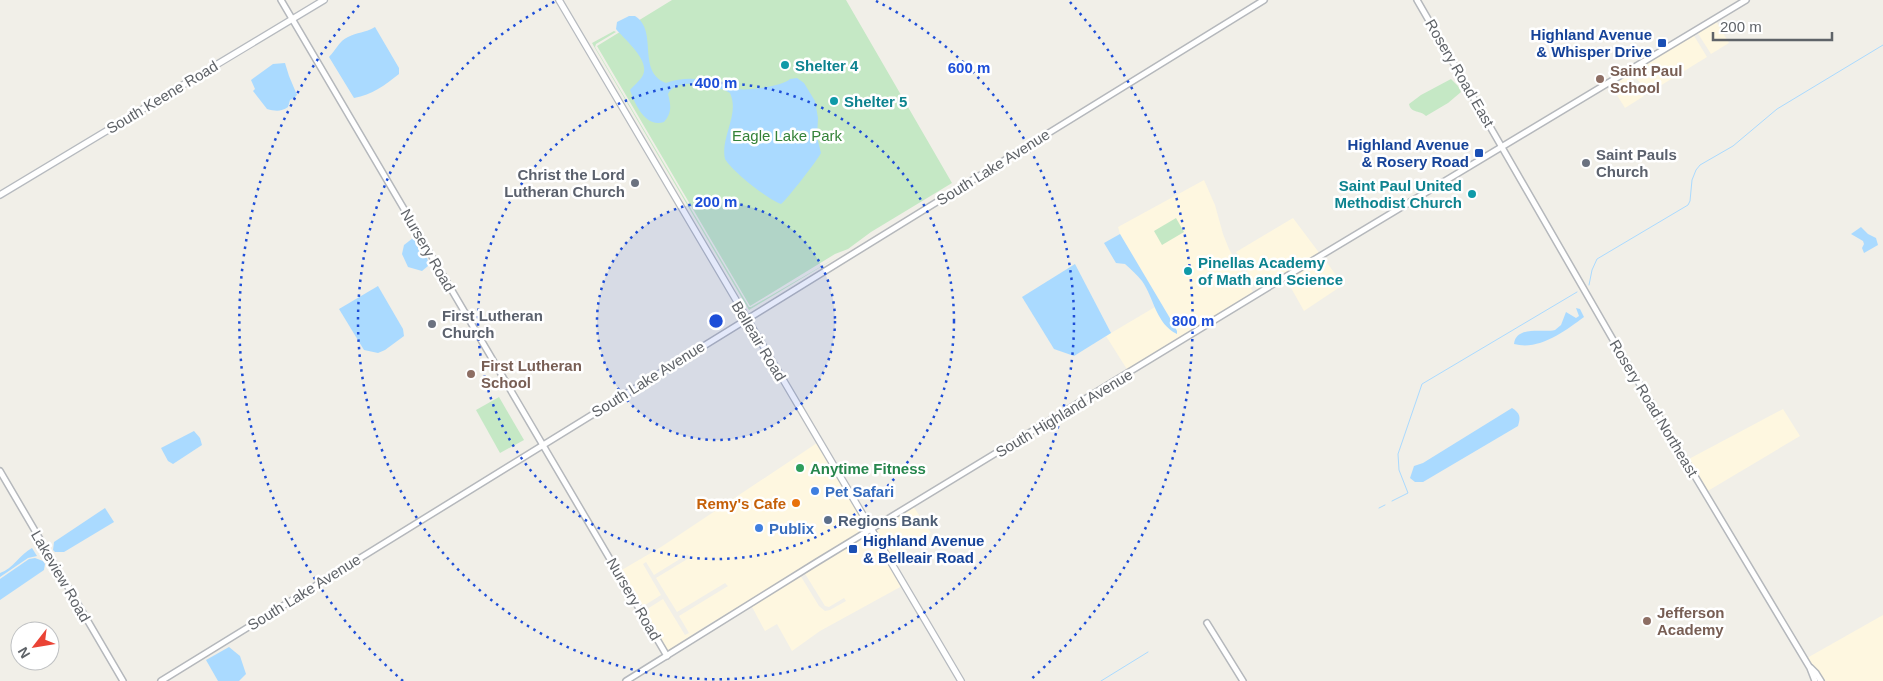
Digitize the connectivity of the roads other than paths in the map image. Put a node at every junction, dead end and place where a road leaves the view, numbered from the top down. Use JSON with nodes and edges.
{"nodes":[{"id":1,"x":281,"y":0,"type":"edge"},
{"id":2,"x":324,"y":0,"type":"edge"},
{"id":3,"x":559,"y":0,"type":"edge"},
{"id":4,"x":1264,"y":0,"type":"edge"},
{"id":5,"x":1418,"y":0,"type":"edge"},
{"id":6,"x":1746,"y":0,"type":"edge"},
{"id":7,"x":292,"y":19,"type":"junction"},
{"id":8,"x":1502,"y":146,"type":"junction"},
{"id":9,"x":0,"y":195,"type":"edge"},
{"id":10,"x":746,"y":319,"type":"junction"},
{"id":11,"x":543,"y":444,"type":"junction"},
{"id":12,"x":0,"y":471,"type":"edge"},
{"id":13,"x":871,"y":530,"type":"junction"},
{"id":14,"x":1207,"y":623,"type":"dead end"},
{"id":15,"x":667,"y":656,"type":"junction"},
{"id":16,"x":1810,"y":668,"type":"junction"},
{"id":17,"x":122,"y":681,"type":"edge"},
{"id":18,"x":160,"y":681,"type":"edge"},
{"id":19,"x":626,"y":681,"type":"edge"},
{"id":20,"x":960,"y":681,"type":"edge"},
{"id":21,"x":1243,"y":681,"type":"edge"},
{"id":22,"x":1815,"y":681,"type":"edge"},
{"id":23,"x":1821,"y":681,"type":"edge"}],
"edges":[{"from":1,"to":7,"type":"street","name":"Nursery Road"},
{"from":2,"to":7,"type":"main road","name":"South Keene Road"},
{"from":3,"to":10,"type":"main road","name":"Belleair Road"},
{"from":4,"to":10,"type":"street","name":"South Lake Avenue"},
{"from":5,"to":8,"type":"street","name":"Rosery Road East"},
{"from":6,"to":8,"type":"street","name":"South Highland Avenue"},
{"from":7,"to":9,"type":"main road","name":"South Keene Road"},
{"from":7,"to":11,"type":"street","name":"Nursery Road"},
{"from":8,"to":13,"type":"street","name":"South Highland Avenue"},
{"from":8,"to":16,"type":"street","name":"Rosery Road Northeast"},
{"from":10,"to":11,"type":"street","name":"South Lake Avenue"},
{"from":10,"to":13,"type":"main road","name":"Belleair Road"},
{"from":11,"to":15,"type":"street","name":"Nursery Road"},
{"from":11,"to":18,"type":"street","name":"South Lake Avenue"},
{"from":12,"to":17,"type":"street","name":"Lakeview Road"},
{"from":13,"to":15,"type":"street","name":"South Highland Avenue"},
{"from":13,"to":20,"type":"main road","name":"Belleair Road"},
{"from":14,"to":21,"type":"street"},
{"from":15,"to":19,"type":"street","name":"South Highland Avenue"},
{"from":16,"to":22,"type":"street","name":"Rosery Road Northeast"},
{"from":16,"to":23,"type":"street","name":"Rosery Road Northeast"}]}
